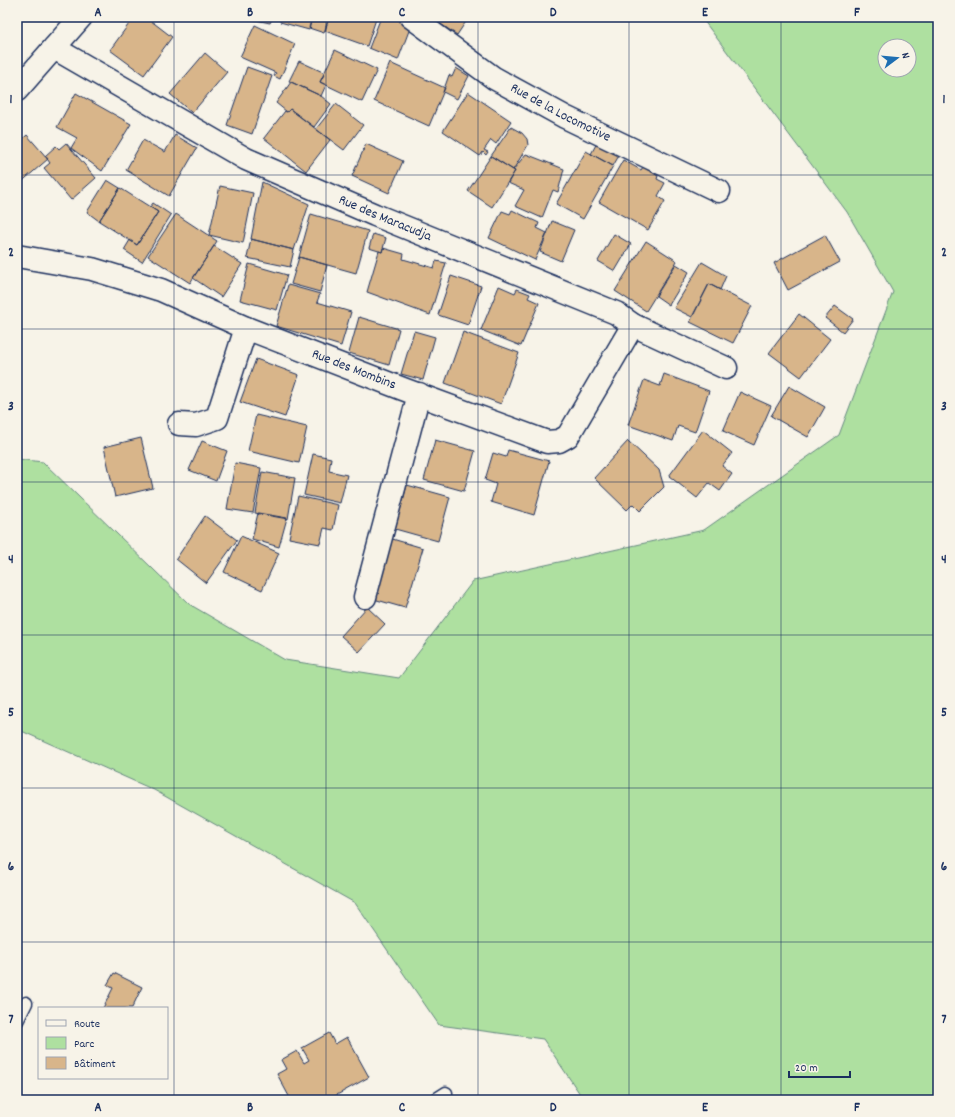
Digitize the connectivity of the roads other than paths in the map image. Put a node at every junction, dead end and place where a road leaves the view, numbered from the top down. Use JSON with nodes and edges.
{"nodes":[{"id":1,"x":82,"y":17,"type":"edge"},
{"id":2,"x":411,"y":17,"type":"edge"},
{"id":3,"x":54,"y":48,"type":"junction"},
{"id":4,"x":17,"y":90,"type":"edge"},
{"id":5,"x":719,"y":191,"type":"dead end"},
{"id":6,"x":17,"y":256,"type":"edge"},
{"id":7,"x":633,"y":324,"type":"junction"},
{"id":8,"x":246,"y":328,"type":"junction"},
{"id":9,"x":726,"y":368,"type":"dead end"},
{"id":10,"x":419,"y":394,"type":"junction"},
{"id":11,"x":179,"y":424,"type":"dead end"},
{"id":12,"x":365,"y":597,"type":"dead end"},
{"id":13,"x":26,"y":1003,"type":"dead end"},
{"id":14,"x":17,"y":1021,"type":"edge"},
{"id":15,"x":446,"y":1093,"type":"dead end"},
{"id":16,"x":435,"y":1100,"type":"edge"}],
"edges":[{"from":1,"to":3,"type":"street"},
{"from":2,"to":5,"type":"street","name":"Rue de la Locomotive"},
{"from":3,"to":4,"type":"street"},
{"from":3,"to":7,"type":"street","name":"Rue des Maracudja"},
{"from":6,"to":8,"type":"street","name":"Rue des Mombins"},
{"from":7,"to":9,"type":"street","name":"Rue des Maracudja"},
{"from":7,"to":10,"type":"street","name":"Rue des Mombins"},
{"from":8,"to":10,"type":"street","name":"Rue des Mombins"},
{"from":8,"to":11,"type":"street"},
{"from":10,"to":12,"type":"street"},
{"from":13,"to":14,"type":"lane"},
{"from":15,"to":16,"type":"lane"}]}
